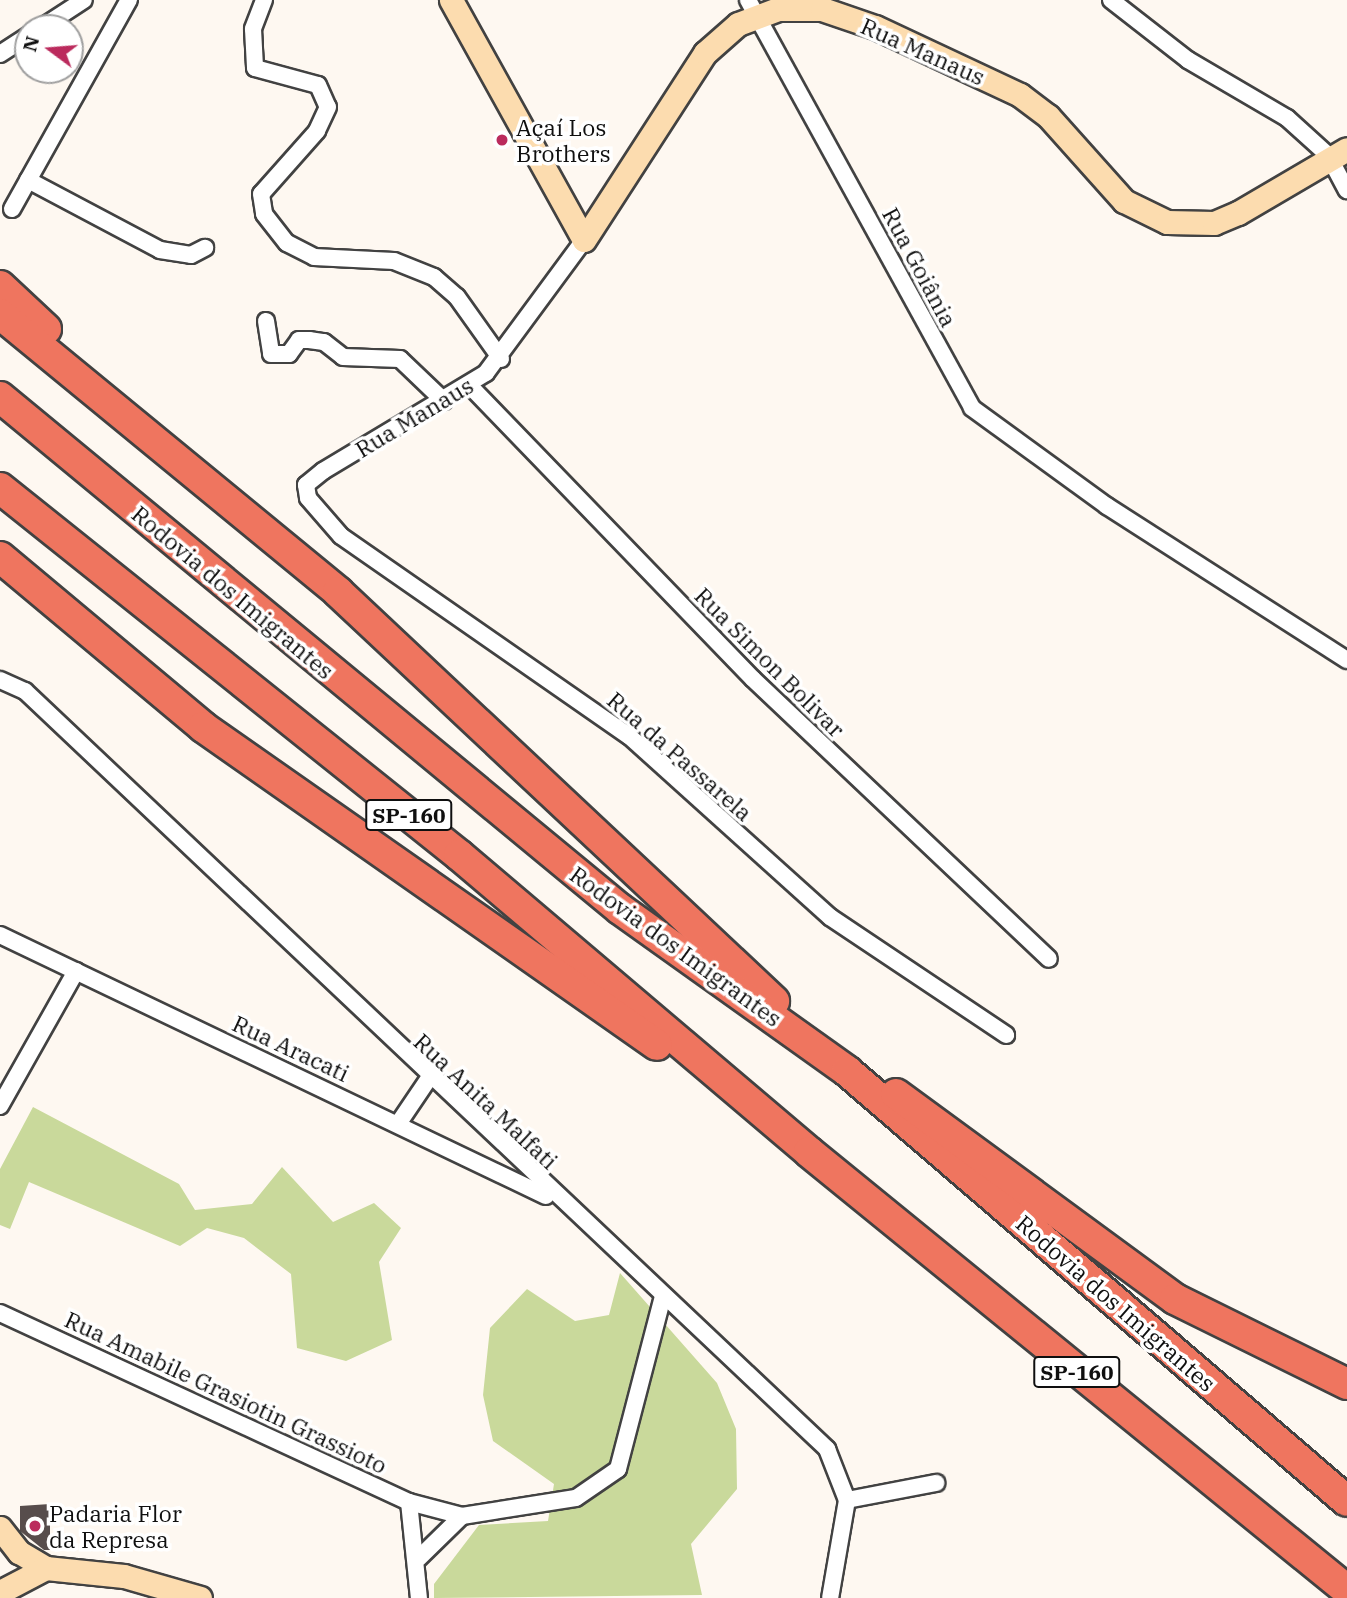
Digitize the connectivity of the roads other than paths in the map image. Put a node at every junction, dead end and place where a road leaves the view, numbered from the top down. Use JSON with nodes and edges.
{"nodes":[{"id":1,"x":84,"y":0,"type":"edge"},
{"id":2,"x":129,"y":0,"type":"edge"},
{"id":3,"x":264,"y":0,"type":"edge"},
{"id":4,"x":451,"y":0,"type":"edge"},
{"id":5,"x":1111,"y":0,"type":"edge"},
{"id":6,"x":752,"y":7,"type":"edge"},
{"id":7,"x":62,"y":14,"type":"edge"},
{"id":8,"x":1338,"y":152,"type":"edge"},
{"id":9,"x":28,"y":180,"type":"junction"},
{"id":10,"x":1347,"y":190,"type":"edge"},
{"id":11,"x":12,"y":209,"type":"dead end"},
{"id":12,"x":584,"y":240,"type":"junction"},
{"id":13,"x":205,"y":248,"type":"dead end"},
{"id":14,"x":0,"y":286,"type":"edge"},
{"id":15,"x":0,"y":314,"type":"edge"},
{"id":16,"x":266,"y":321,"type":"dead end"},
{"id":17,"x":501,"y":359,"type":"junction"},
{"id":18,"x":78,"y":375,"type":"junction"},
{"id":19,"x":470,"y":386,"type":"junction"},
{"id":20,"x":0,"y":397,"type":"edge"},
{"id":21,"x":444,"y":401,"type":"junction"},
{"id":22,"x":310,"y":481,"type":"joint"},
{"id":23,"x":0,"y":488,"type":"edge"},
{"id":24,"x":0,"y":557,"type":"edge"},
{"id":25,"x":1347,"y":660,"type":"edge"},
{"id":26,"x":1,"y":680,"type":"edge"},
{"id":27,"x":0,"y":935,"type":"edge"},
{"id":28,"x":1049,"y":960,"type":"dead end"},
{"id":29,"x":76,"y":971,"type":"junction"},
{"id":30,"x":1006,"y":1035,"type":"dead end"},
{"id":31,"x":847,"y":1071,"type":"junction"},
{"id":32,"x":429,"y":1078,"type":"junction"},
{"id":33,"x":0,"y":1106,"type":"edge"},
{"id":34,"x":398,"y":1124,"type":"junction"},
{"id":35,"x":809,"y":1152,"type":"junction"},
{"id":36,"x":561,"y":1203,"type":"junction"},
{"id":37,"x":663,"y":1296,"type":"junction"},
{"id":38,"x":0,"y":1313,"type":"edge"},
{"id":39,"x":1347,"y":1384,"type":"edge"},
{"id":40,"x":936,"y":1483,"type":"dead end"},
{"id":41,"x":847,"y":1500,"type":"junction"},
{"id":42,"x":1347,"y":1501,"type":"edge"},
{"id":43,"x":409,"y":1502,"type":"junction"},
{"id":44,"x":462,"y":1516,"type":"junction"},
{"id":45,"x":0,"y":1528,"type":"edge"},
{"id":46,"x":419,"y":1559,"type":"junction"},
{"id":47,"x":47,"y":1568,"type":"junction"},
{"id":48,"x":1347,"y":1590,"type":"edge"},
{"id":49,"x":0,"y":1592,"type":"edge"},
{"id":50,"x":200,"y":1598,"type":"edge"},
{"id":51,"x":419,"y":1598,"type":"edge"},
{"id":52,"x":830,"y":1598,"type":"edge"}],
"edges":[{"from":1,"to":7,"type":"street"},
{"from":2,"to":9,"type":"street"},
{"from":3,"to":17,"type":"street"},
{"from":4,"to":12,"type":"street"},
{"from":5,"to":8,"type":"street"},
{"from":6,"to":8,"type":"street","name":"Rua Manaus"},
{"from":6,"to":12,"type":"street","name":"Rua Manaus"},
{"from":6,"to":25,"type":"street","name":"Rua Goiânia"},
{"from":8,"to":10,"type":"street"},
{"from":9,"to":11,"type":"street"},
{"from":9,"to":13,"type":"street"},
{"from":12,"to":17,"type":"street","name":"Rua Manaus"},
{"from":14,"to":18,"type":"highway"},
{"from":15,"to":18,"type":"highway"},
{"from":16,"to":21,"type":"street"},
{"from":17,"to":19,"type":"street","name":"Rua Manaus"},
{"from":18,"to":31,"type":"highway"},
{"from":19,"to":21,"type":"street","name":"Rua Manaus"},
{"from":19,"to":28,"type":"street","name":"Rua Simon Bolivar"},
{"from":20,"to":31,"type":"highway","name":"Rodovia dos Imigrantes","number":"SP-160"},
{"from":21,"to":22,"type":"street","name":"Rua Manaus"},
{"from":22,"to":30,"type":"street","name":"Rua da Passarela"},
{"from":23,"to":35,"type":"highway","number":"SP-160"},
{"from":24,"to":35,"type":"highway"},
{"from":26,"to":32,"type":"street","name":"Rua Anita Malfati"},
{"from":27,"to":29,"type":"street","name":"Rua Aracati"},
{"from":29,"to":33,"type":"street"},
{"from":29,"to":34,"type":"street","name":"Rua Aracati"},
{"from":31,"to":39,"type":"highway"},
{"from":31,"to":42,"type":"highway","name":"Rodovia dos Imigrantes","number":"SP-160"},
{"from":32,"to":34,"type":"street"},
{"from":32,"to":36,"type":"street","name":"Rua Anita Malfati"},
{"from":34,"to":36,"type":"street","name":"Rua Aracati"},
{"from":35,"to":48,"type":"highway","number":"SP-160"},
{"from":36,"to":37,"type":"street","name":"Rua Anita Malfati"},
{"from":37,"to":41,"type":"street","name":"Rua Anita Malfati"},
{"from":37,"to":44,"type":"street"},
{"from":38,"to":43,"type":"street","name":"Rua Amabile Grasiotin Grassioto"},
{"from":40,"to":41,"type":"street"},
{"from":41,"to":52,"type":"street"},
{"from":43,"to":44,"type":"street","name":"Rua Amabile Grasiotin Grassioto"},
{"from":43,"to":46,"type":"street"},
{"from":44,"to":46,"type":"street"},
{"from":45,"to":47,"type":"street"},
{"from":46,"to":51,"type":"street"},
{"from":47,"to":49,"type":"street"},
{"from":47,"to":50,"type":"street"}]}
